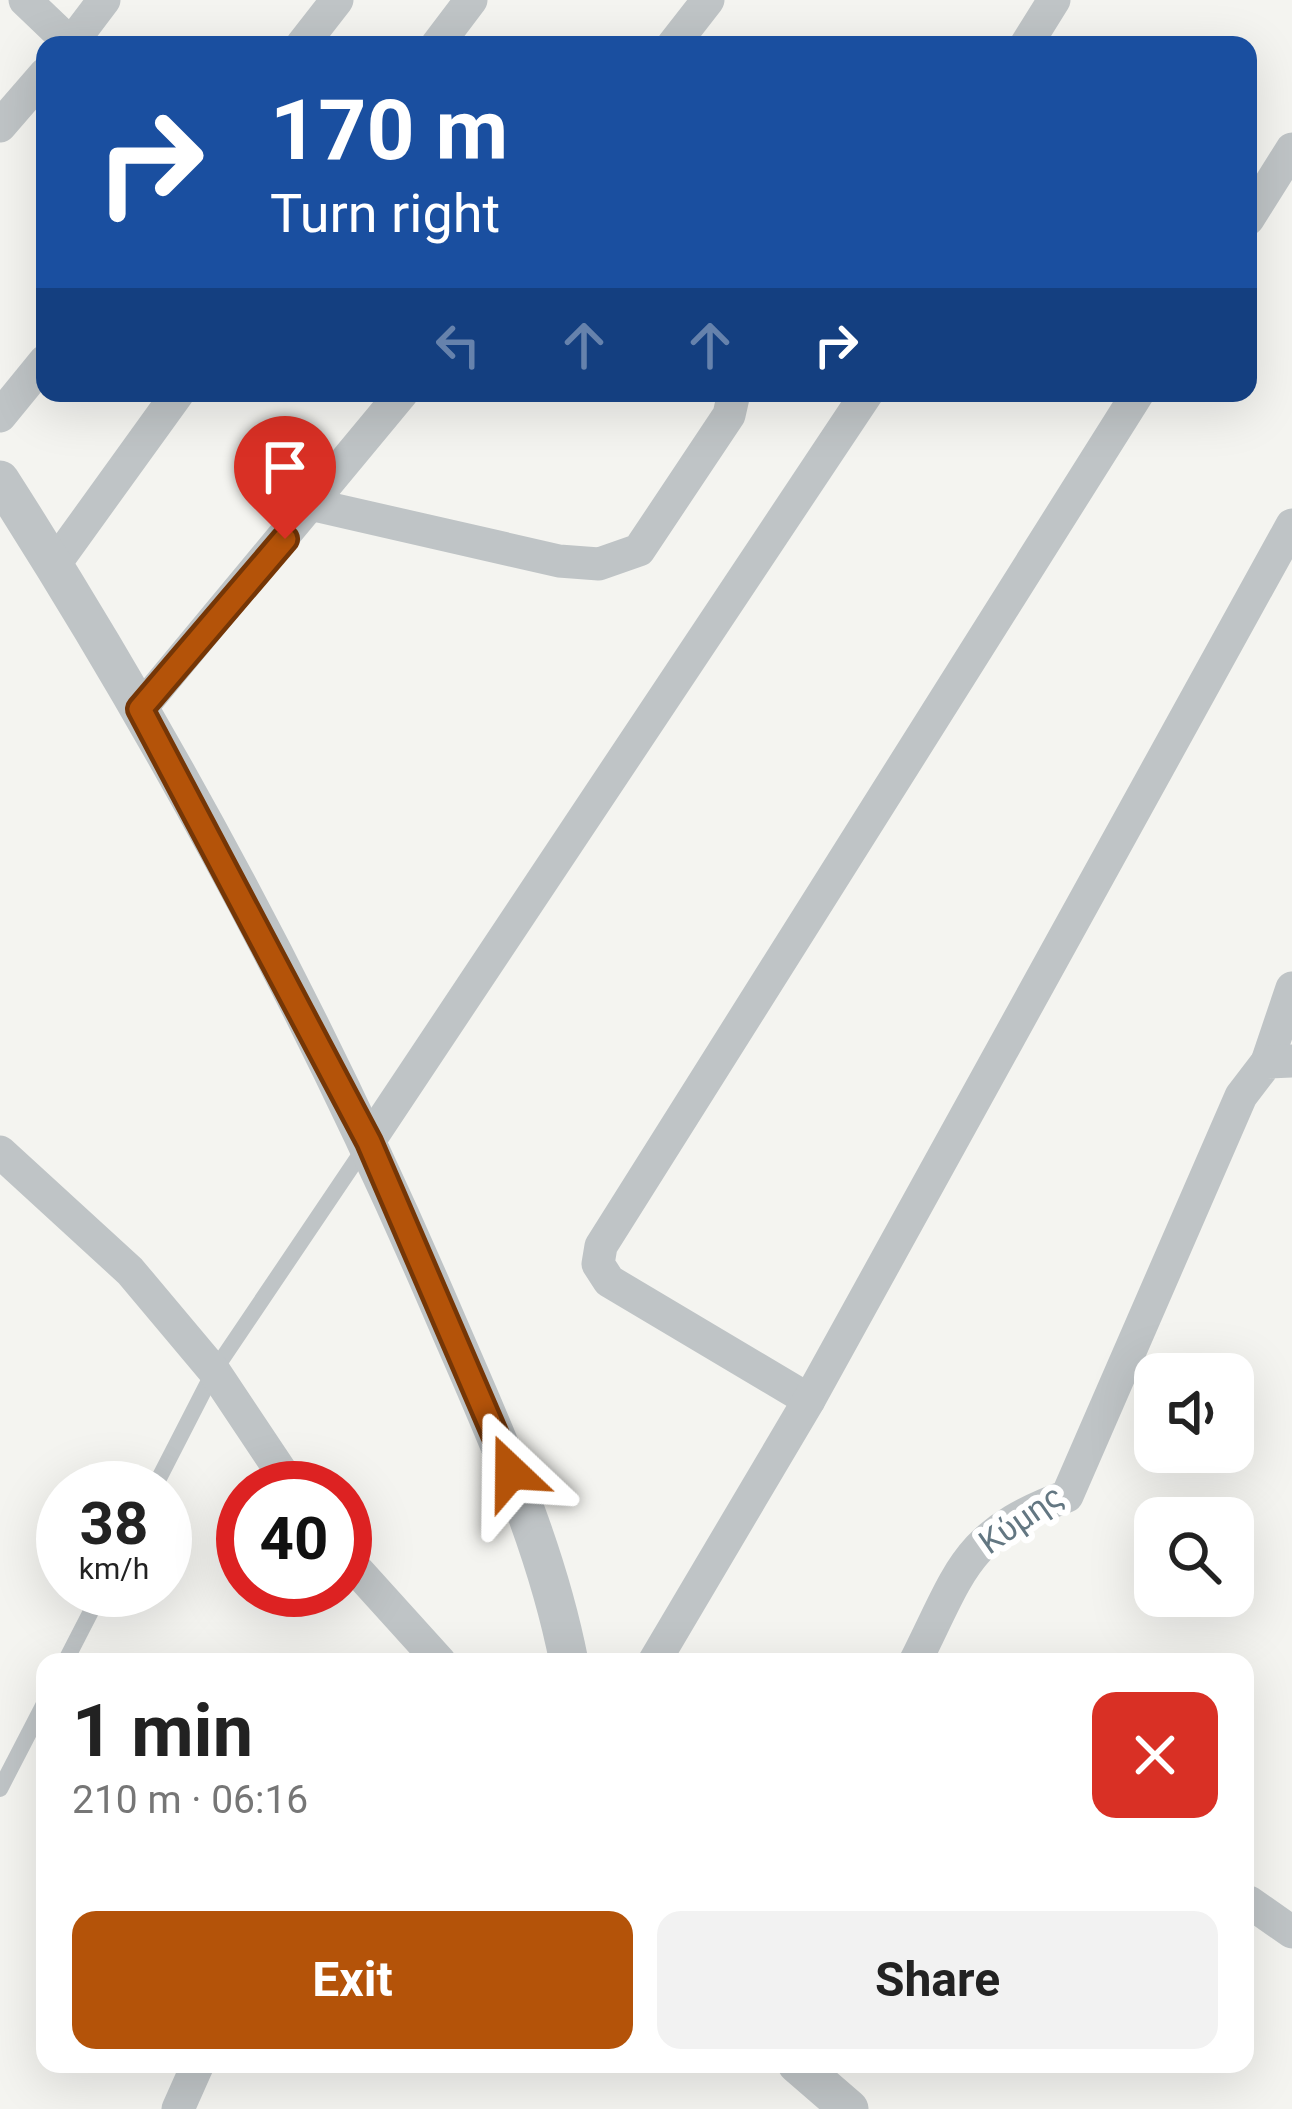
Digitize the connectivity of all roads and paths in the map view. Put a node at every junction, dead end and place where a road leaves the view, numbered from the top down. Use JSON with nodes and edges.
{"nodes":[{"id":1,"x":25,"y":0,"type":"edge"},
{"id":2,"x":104,"y":0,"type":"edge"},
{"id":3,"x":337,"y":0,"type":"edge"},
{"id":4,"x":471,"y":0,"type":"edge"},
{"id":5,"x":708,"y":0,"type":"edge"},
{"id":6,"x":1054,"y":0,"type":"edge"},
{"id":7,"x":62,"y":36,"type":"edge"},
{"id":8,"x":76,"y":36,"type":"edge"},
{"id":9,"x":309,"y":36,"type":"edge"},
{"id":10,"x":443,"y":36,"type":"edge"},
{"id":11,"x":680,"y":36,"type":"edge"},
{"id":12,"x":1032,"y":36,"type":"edge"},
{"id":13,"x":36,"y":84,"type":"edge"},
{"id":14,"x":0,"y":126,"type":"edge"},
{"id":15,"x":1292,"y":149,"type":"edge"},
{"id":16,"x":1257,"y":205,"type":"edge"},
{"id":17,"x":36,"y":372,"type":"edge"},
{"id":18,"x":172,"y":402,"type":"edge"},
{"id":19,"x":394,"y":402,"type":"edge"},
{"id":20,"x":732,"y":402,"type":"edge"},
{"id":21,"x":861,"y":402,"type":"edge"},
{"id":22,"x":1132,"y":402,"type":"edge"},
{"id":23,"x":0,"y":416,"type":"edge"},
{"id":24,"x":0,"y":479,"type":"edge"},
{"id":25,"x":314,"y":505,"type":"junction"},
{"id":26,"x":1292,"y":525,"type":"edge"},
{"id":27,"x":54,"y":565,"type":"junction"},
{"id":28,"x":140,"y":709,"type":"junction"},
{"id":29,"x":1292,"y":988,"type":"edge"},
{"id":30,"x":1279,"y":1061,"type":"edge"},
{"id":31,"x":369,"y":1142,"type":"junction"},
{"id":32,"x":0,"y":1152,"type":"edge"},
{"id":33,"x":214,"y":1372,"type":"junction"},
{"id":34,"x":809,"y":1400,"type":"junction"},
{"id":35,"x":168,"y":1461,"type":"edge"},
{"id":36,"x":274,"y":1461,"type":"edge"},
{"id":37,"x":372,"y":1587,"type":"edge"},
{"id":38,"x":88,"y":1617,"type":"edge"},
{"id":39,"x":70,"y":1653,"type":"edge"},
{"id":40,"x":432,"y":1653,"type":"edge"},
{"id":41,"x":567,"y":1653,"type":"edge"},
{"id":42,"x":659,"y":1653,"type":"edge"},
{"id":43,"x":920,"y":1653,"type":"edge"},
{"id":44,"x":36,"y":1719,"type":"edge"},
{"id":45,"x":0,"y":1789,"type":"edge"},
{"id":46,"x":1254,"y":1905,"type":"edge"},
{"id":47,"x":1292,"y":1932,"type":"edge"},
{"id":48,"x":194,"y":2073,"type":"edge"},
{"id":49,"x":807,"y":2073,"type":"edge"},
{"id":50,"x":178,"y":2109,"type":"edge"},
{"id":51,"x":849,"y":2109,"type":"edge"}],
"edges":[{"from":1,"to":7,"type":"street"},
{"from":2,"to":8,"type":"street"},
{"from":3,"to":9,"type":"street"},
{"from":4,"to":10,"type":"street"},
{"from":5,"to":11,"type":"street"},
{"from":6,"to":12,"type":"street"},
{"from":13,"to":14,"type":"street"},
{"from":15,"to":16,"type":"street"},
{"from":17,"to":23,"type":"street"},
{"from":18,"to":27,"type":"street"},
{"from":19,"to":25,"type":"street"},
{"from":20,"to":25,"type":"street"},
{"from":21,"to":31,"type":"street"},
{"from":22,"to":34,"type":"street"},
{"from":24,"to":27,"type":"street"},
{"from":25,"to":28,"type":"street"},
{"from":26,"to":34,"type":"street"},
{"from":27,"to":28,"type":"street"},
{"from":28,"to":31,"type":"street"},
{"from":29,"to":30,"type":"street","name":"Κύμης"},
{"from":30,"to":43,"type":"street","name":"Κύμης"},
{"from":31,"to":33,"type":"lane"},
{"from":31,"to":41,"type":"street"},
{"from":32,"to":33,"type":"street"},
{"from":33,"to":35,"type":"lane"},
{"from":33,"to":36,"type":"street"},
{"from":34,"to":42,"type":"street"},
{"from":37,"to":40,"type":"street"},
{"from":38,"to":39,"type":"lane"},
{"from":44,"to":45,"type":"lane"},
{"from":46,"to":47,"type":"street"},
{"from":48,"to":50,"type":"street"},
{"from":49,"to":51,"type":"street"}]}
